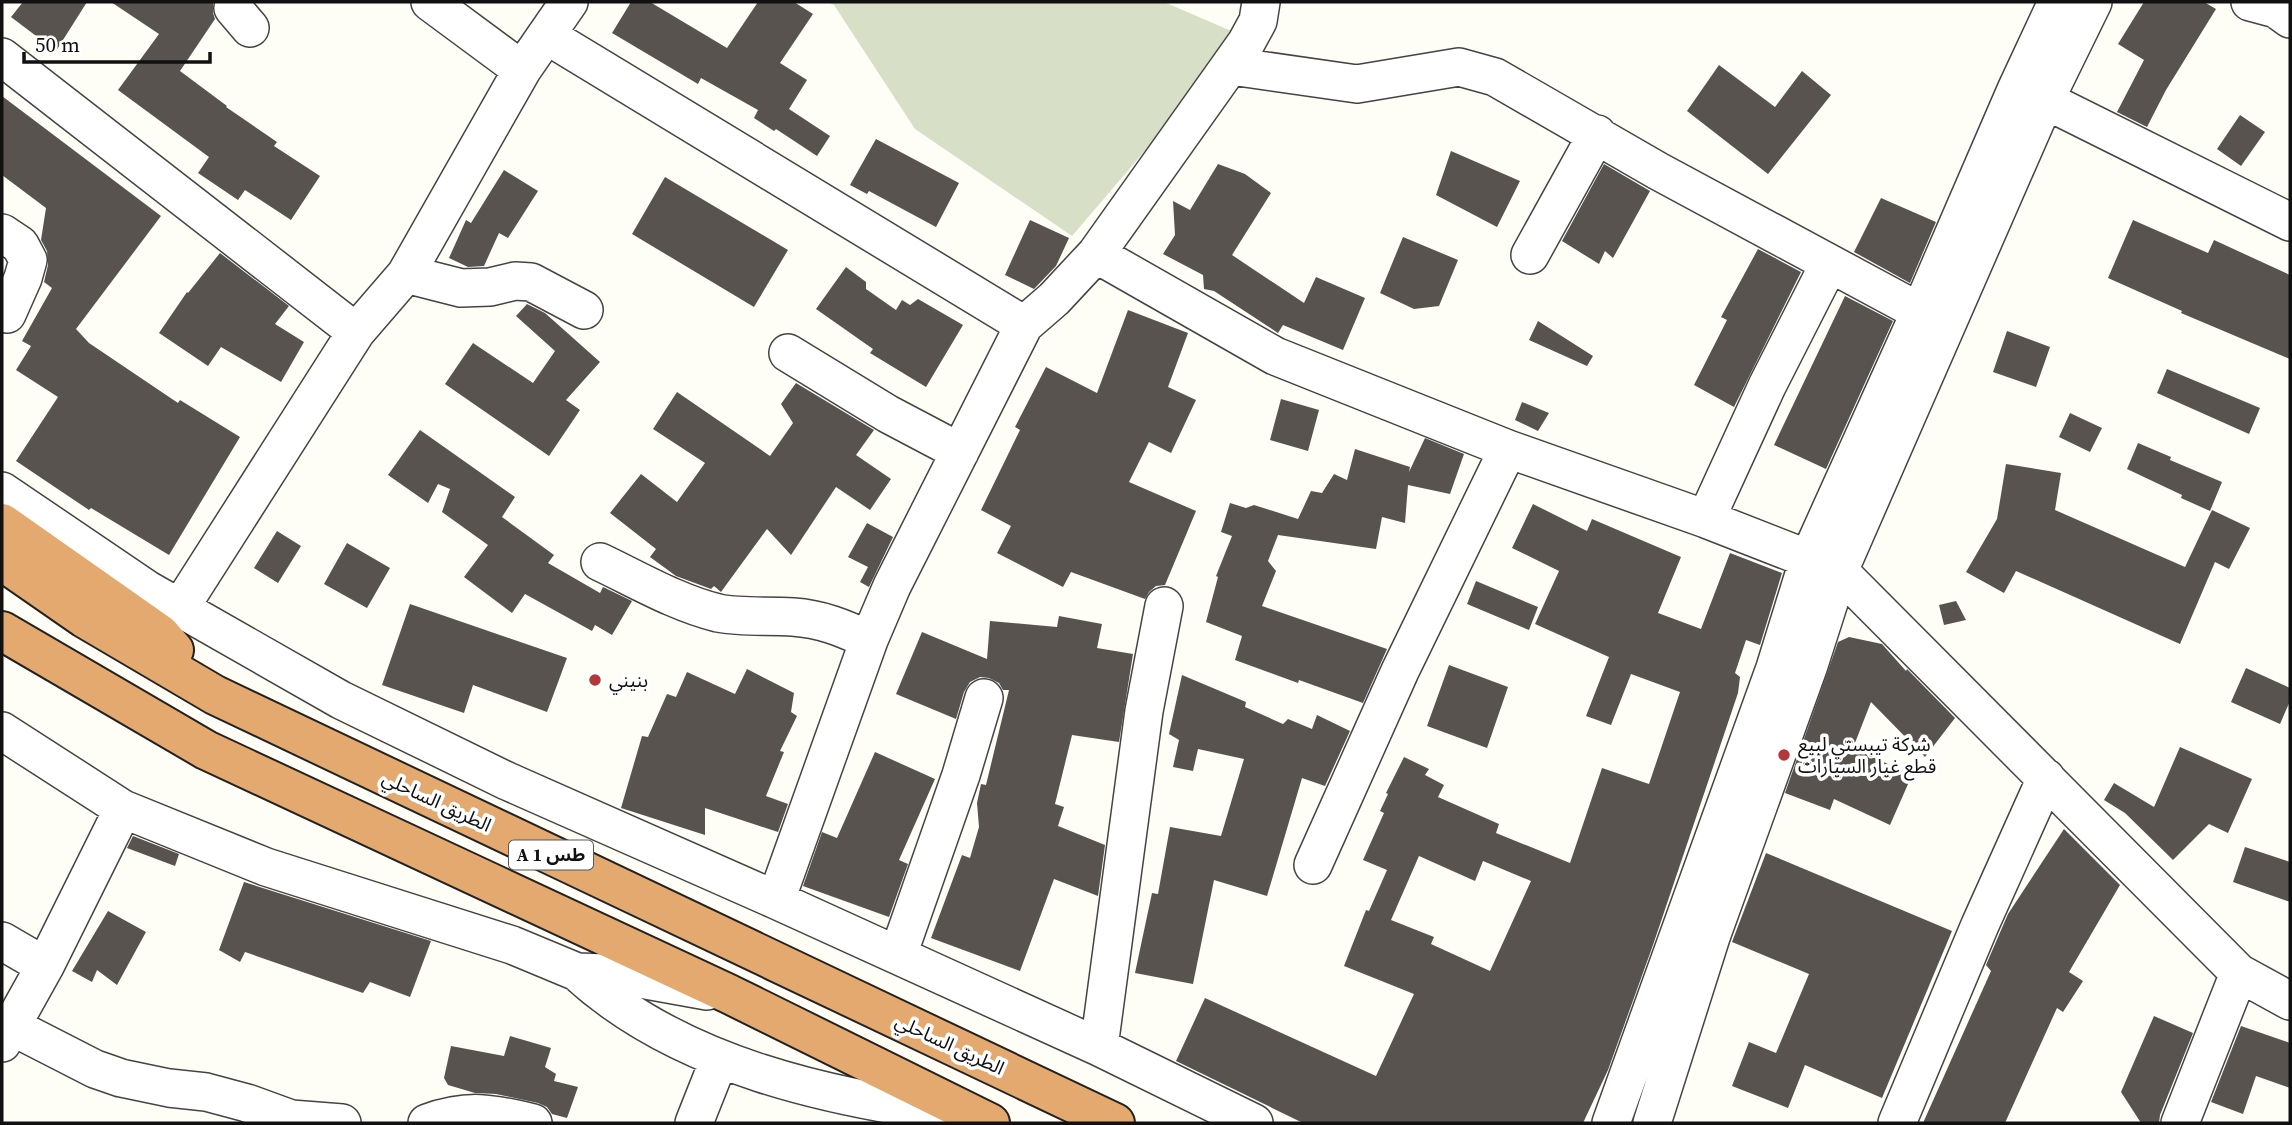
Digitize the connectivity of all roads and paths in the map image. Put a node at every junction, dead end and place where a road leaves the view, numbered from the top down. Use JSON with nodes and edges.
{"nodes":[{"id":1,"x":430,"y":2,"type":"edge"},
{"id":2,"x":569,"y":2,"type":"edge"},
{"id":3,"x":1261,"y":2,"type":"edge"},
{"id":4,"x":2057,"y":2,"type":"edge"},
{"id":5,"x":2093,"y":2,"type":"edge"},
{"id":6,"x":2250,"y":2,"type":"edge"},
{"id":7,"x":2290,"y":19,"type":"edge"},
{"id":8,"x":546,"y":35,"type":"junction"},
{"id":9,"x":2,"y":57,"type":"edge"},
{"id":10,"x":1230,"y":66,"type":"junction"},
{"id":11,"x":522,"y":70,"type":"junction"},
{"id":12,"x":2030,"y":95,"type":"junction"},
{"id":13,"x":1597,"y":134,"type":"junction"},
{"id":14,"x":2290,"y":222,"type":"edge"},
{"id":15,"x":2,"y":233,"type":"edge"},
{"id":16,"x":1096,"y":254,"type":"junction"},
{"id":17,"x":1530,"y":255,"type":"dead end"},
{"id":18,"x":1829,"y":264,"type":"junction"},
{"id":19,"x":406,"y":274,"type":"junction"},
{"id":20,"x":584,"y":310,"type":"dead end"},
{"id":21,"x":1920,"y":312,"type":"junction"},
{"id":22,"x":7,"y":314,"type":"dead end"},
{"id":23,"x":1024,"y":325,"type":"junction"},
{"id":24,"x":356,"y":332,"type":"junction"},
{"id":25,"x":788,"y":353,"type":"dead end"},
{"id":26,"x":1508,"y":449,"type":"junction"},
{"id":27,"x":960,"y":452,"type":"junction"},
{"id":28,"x":2,"y":491,"type":"edge"},
{"id":29,"x":1706,"y":519,"type":"junction"},
{"id":30,"x":2,"y":523,"type":"edge"},
{"id":31,"x":2,"y":561,"type":"edge"},
{"id":32,"x":600,"y":562,"type":"dead end"},
{"id":33,"x":1824,"y":564,"type":"junction"},
{"id":34,"x":1164,"y":606,"type":"dead end"},
{"id":35,"x":180,"y":608,"type":"junction"},
{"id":36,"x":2,"y":631,"type":"edge"},
{"id":37,"x":869,"y":640,"type":"junction"},
{"id":38,"x":215,"y":695,"type":"junction"},
{"id":39,"x":985,"y":698,"type":"dead end"},
{"id":40,"x":2,"y":731,"type":"edge"},
{"id":41,"x":2046,"y":778,"type":"junction"},
{"id":42,"x":123,"y":809,"type":"junction"},
{"id":43,"x":1313,"y":864,"type":"dead end"},
{"id":44,"x":776,"y":900,"type":"junction"},
{"id":45,"x":2,"y":942,"type":"edge"},
{"id":46,"x":898,"y":955,"type":"junction"},
{"id":47,"x":45,"y":965,"type":"junction"},
{"id":48,"x":577,"y":972,"type":"junction"},
{"id":49,"x":2239,"y":973,"type":"junction"},
{"id":50,"x":729,"y":994,"type":"junction"},
{"id":51,"x":2290,"y":1001,"type":"edge"},
{"id":52,"x":7,"y":1035,"type":"edge"},
{"id":53,"x":1099,"y":1047,"type":"junction"},
{"id":54,"x":719,"y":1060,"type":"junction"},
{"id":55,"x":984,"y":1121,"type":"edge"},
{"id":56,"x":342,"y":1123,"type":"edge"},
{"id":57,"x":427,"y":1123,"type":"edge"},
{"id":58,"x":533,"y":1123,"type":"edge"},
{"id":59,"x":694,"y":1123,"type":"edge"},
{"id":60,"x":1115,"y":1123,"type":"edge"},
{"id":61,"x":1254,"y":1123,"type":"edge"},
{"id":62,"x":1611,"y":1123,"type":"edge"},
{"id":63,"x":1653,"y":1123,"type":"edge"},
{"id":64,"x":1897,"y":1123,"type":"edge"},
{"id":65,"x":2180,"y":1123,"type":"edge"}],
"edges":[{"from":1,"to":11,"type":"street"},
{"from":2,"to":8,"type":"street"},
{"from":3,"to":10,"type":"street"},
{"from":4,"to":12,"type":"street"},
{"from":5,"to":12,"type":"street"},
{"from":6,"to":7,"type":"street"},
{"from":8,"to":11,"type":"street"},
{"from":8,"to":23,"type":"street"},
{"from":9,"to":24,"type":"street"},
{"from":10,"to":13,"type":"street"},
{"from":10,"to":16,"type":"street"},
{"from":11,"to":19,"type":"street"},
{"from":12,"to":14,"type":"street"},
{"from":12,"to":21,"type":"street"},
{"from":12,"to":33,"type":"street"},
{"from":13,"to":17,"type":"street"},
{"from":13,"to":18,"type":"street"},
{"from":15,"to":22,"type":"street"},
{"from":16,"to":23,"type":"street"},
{"from":16,"to":26,"type":"street"},
{"from":18,"to":21,"type":"street"},
{"from":18,"to":29,"type":"street"},
{"from":19,"to":20,"type":"street"},
{"from":19,"to":24,"type":"street"},
{"from":21,"to":33,"type":"street"},
{"from":23,"to":27,"type":"street"},
{"from":24,"to":35,"type":"street"},
{"from":25,"to":27,"type":"street"},
{"from":26,"to":29,"type":"street"},
{"from":26,"to":43,"type":"street"},
{"from":27,"to":37,"type":"street"},
{"from":28,"to":35,"type":"street"},
{"from":29,"to":33,"type":"street"},
{"from":30,"to":38,"type":"highway"},
{"from":31,"to":38,"type":"highway","name":"الطريق الساحلي","number":"A 1 طس"},
{"from":32,"to":37,"type":"street"},
{"from":33,"to":41,"type":"street"},
{"from":33,"to":62,"type":"street"},
{"from":33,"to":63,"type":"street"},
{"from":34,"to":53,"type":"street"},
{"from":35,"to":44,"type":"street"},
{"from":36,"to":50,"type":"highway","number":"A 1 طس"},
{"from":37,"to":44,"type":"street"},
{"from":38,"to":60,"type":"highway","name":"الطريق الساحلي","number":"A 1 طس"},
{"from":39,"to":46,"type":"street"},
{"from":40,"to":42,"type":"street"},
{"from":41,"to":49,"type":"street"},
{"from":41,"to":64,"type":"street"},
{"from":42,"to":47,"type":"street"},
{"from":42,"to":48,"type":"street"},
{"from":44,"to":46,"type":"street"},
{"from":45,"to":47,"type":"street"},
{"from":46,"to":53,"type":"street"},
{"from":47,"to":52,"type":"street"},
{"from":48,"to":50,"type":"street"},
{"from":48,"to":54,"type":"street"},
{"from":49,"to":51,"type":"street"},
{"from":49,"to":65,"type":"street"},
{"from":50,"to":55,"type":"highway","number":"A 1 طس"},
{"from":52,"to":56,"type":"street"},
{"from":53,"to":61,"type":"street"},
{"from":54,"to":55,"type":"street"},
{"from":54,"to":59,"type":"street"},
{"from":57,"to":58,"type":"street"}]}
